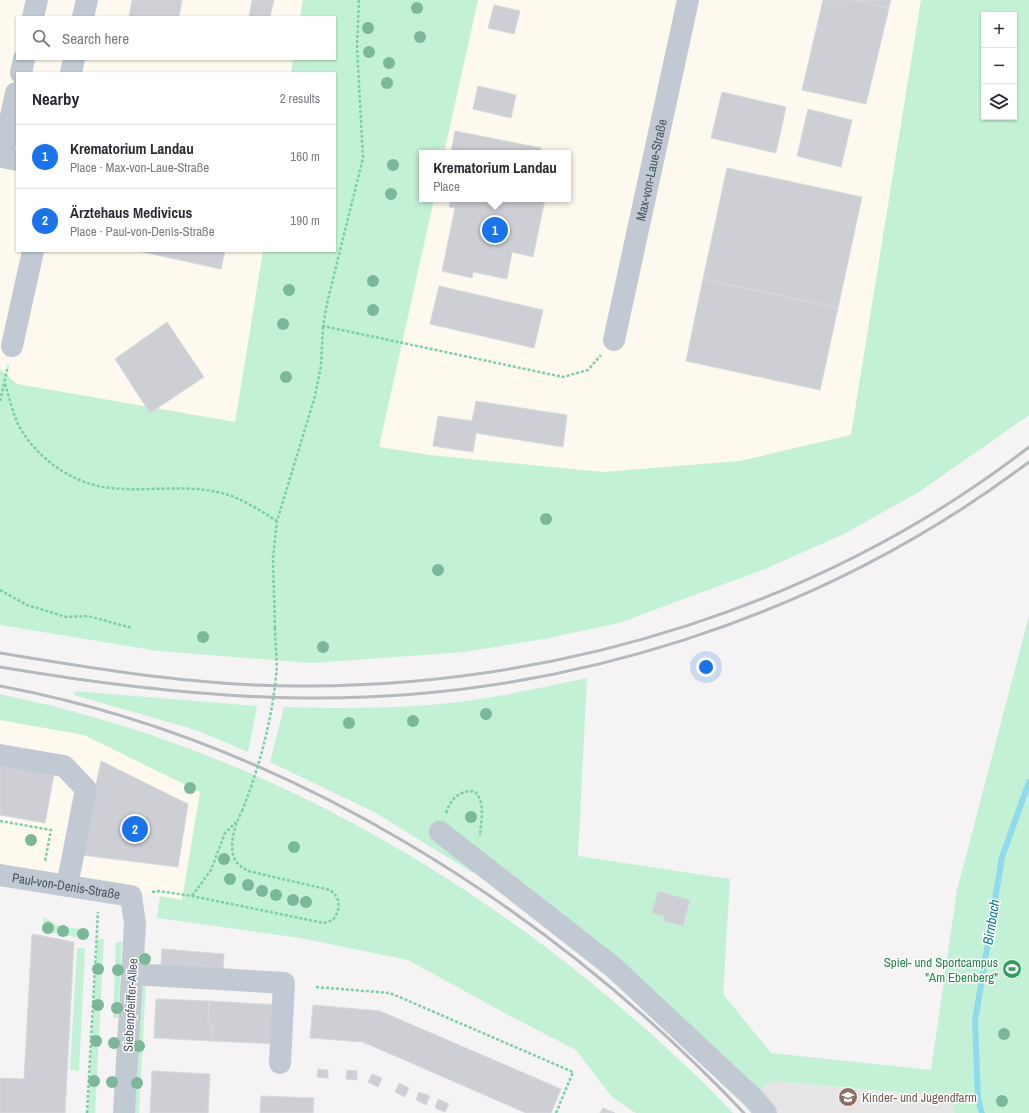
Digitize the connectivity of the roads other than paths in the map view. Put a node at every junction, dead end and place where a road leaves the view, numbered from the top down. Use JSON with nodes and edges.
{"nodes":[{"id":1,"x":37,"y":0,"type":"edge"},
{"id":2,"x":87,"y":0,"type":"edge"},
{"id":3,"x":688,"y":0,"type":"edge"},
{"id":4,"x":33,"y":16,"type":"edge"},
{"id":5,"x":83,"y":16,"type":"edge"},
{"id":6,"x":24,"y":60,"type":"edge"},
{"id":7,"x":74,"y":60,"type":"edge"},
{"id":8,"x":19,"y":72,"type":"edge"},
{"id":9,"x":71,"y":72,"type":"edge"},
{"id":10,"x":13,"y":86,"type":"edge"},
{"id":11,"x":16,"y":160,"type":"edge"},
{"id":12,"x":33,"y":252,"type":"edge"},
{"id":13,"x":614,"y":340,"type":"road end"},
{"id":14,"x":12,"y":346,"type":"dead end"},
{"id":15,"x":0,"y":754,"type":"edge"},
{"id":16,"x":440,"y":832,"type":"road end"},
{"id":17,"x":0,"y":875,"type":"edge"},
{"id":18,"x":67,"y":886,"type":"junction"},
{"id":19,"x":132,"y":896,"type":"joint"},
{"id":20,"x":132,"y":974,"type":"junction"},
{"id":21,"x":280,"y":1064,"type":"dead end"},
{"id":22,"x":124,"y":1113,"type":"edge"},
{"id":23,"x":766,"y":1113,"type":"edge"}],
"edges":[{"from":1,"to":4,"type":"street"},
{"from":2,"to":5,"type":"street"},
{"from":3,"to":13,"type":"street","name":"Max-von-Laue-Straße"},
{"from":6,"to":8,"type":"street"},
{"from":7,"to":9,"type":"street"},
{"from":10,"to":11,"type":"street"},
{"from":12,"to":14,"type":"street"},
{"from":15,"to":18,"type":"street"},
{"from":16,"to":23,"type":"street"},
{"from":17,"to":18,"type":"street","name":"Paul-von-Denis-Straße"},
{"from":18,"to":19,"type":"street","name":"Paul-von-Denis-Straße"},
{"from":19,"to":20,"type":"street","name":"Siebenpfeiffer-Allee"},
{"from":20,"to":21,"type":"street"},
{"from":20,"to":22,"type":"street","name":"Siebenpfeiffer-Allee"}]}
